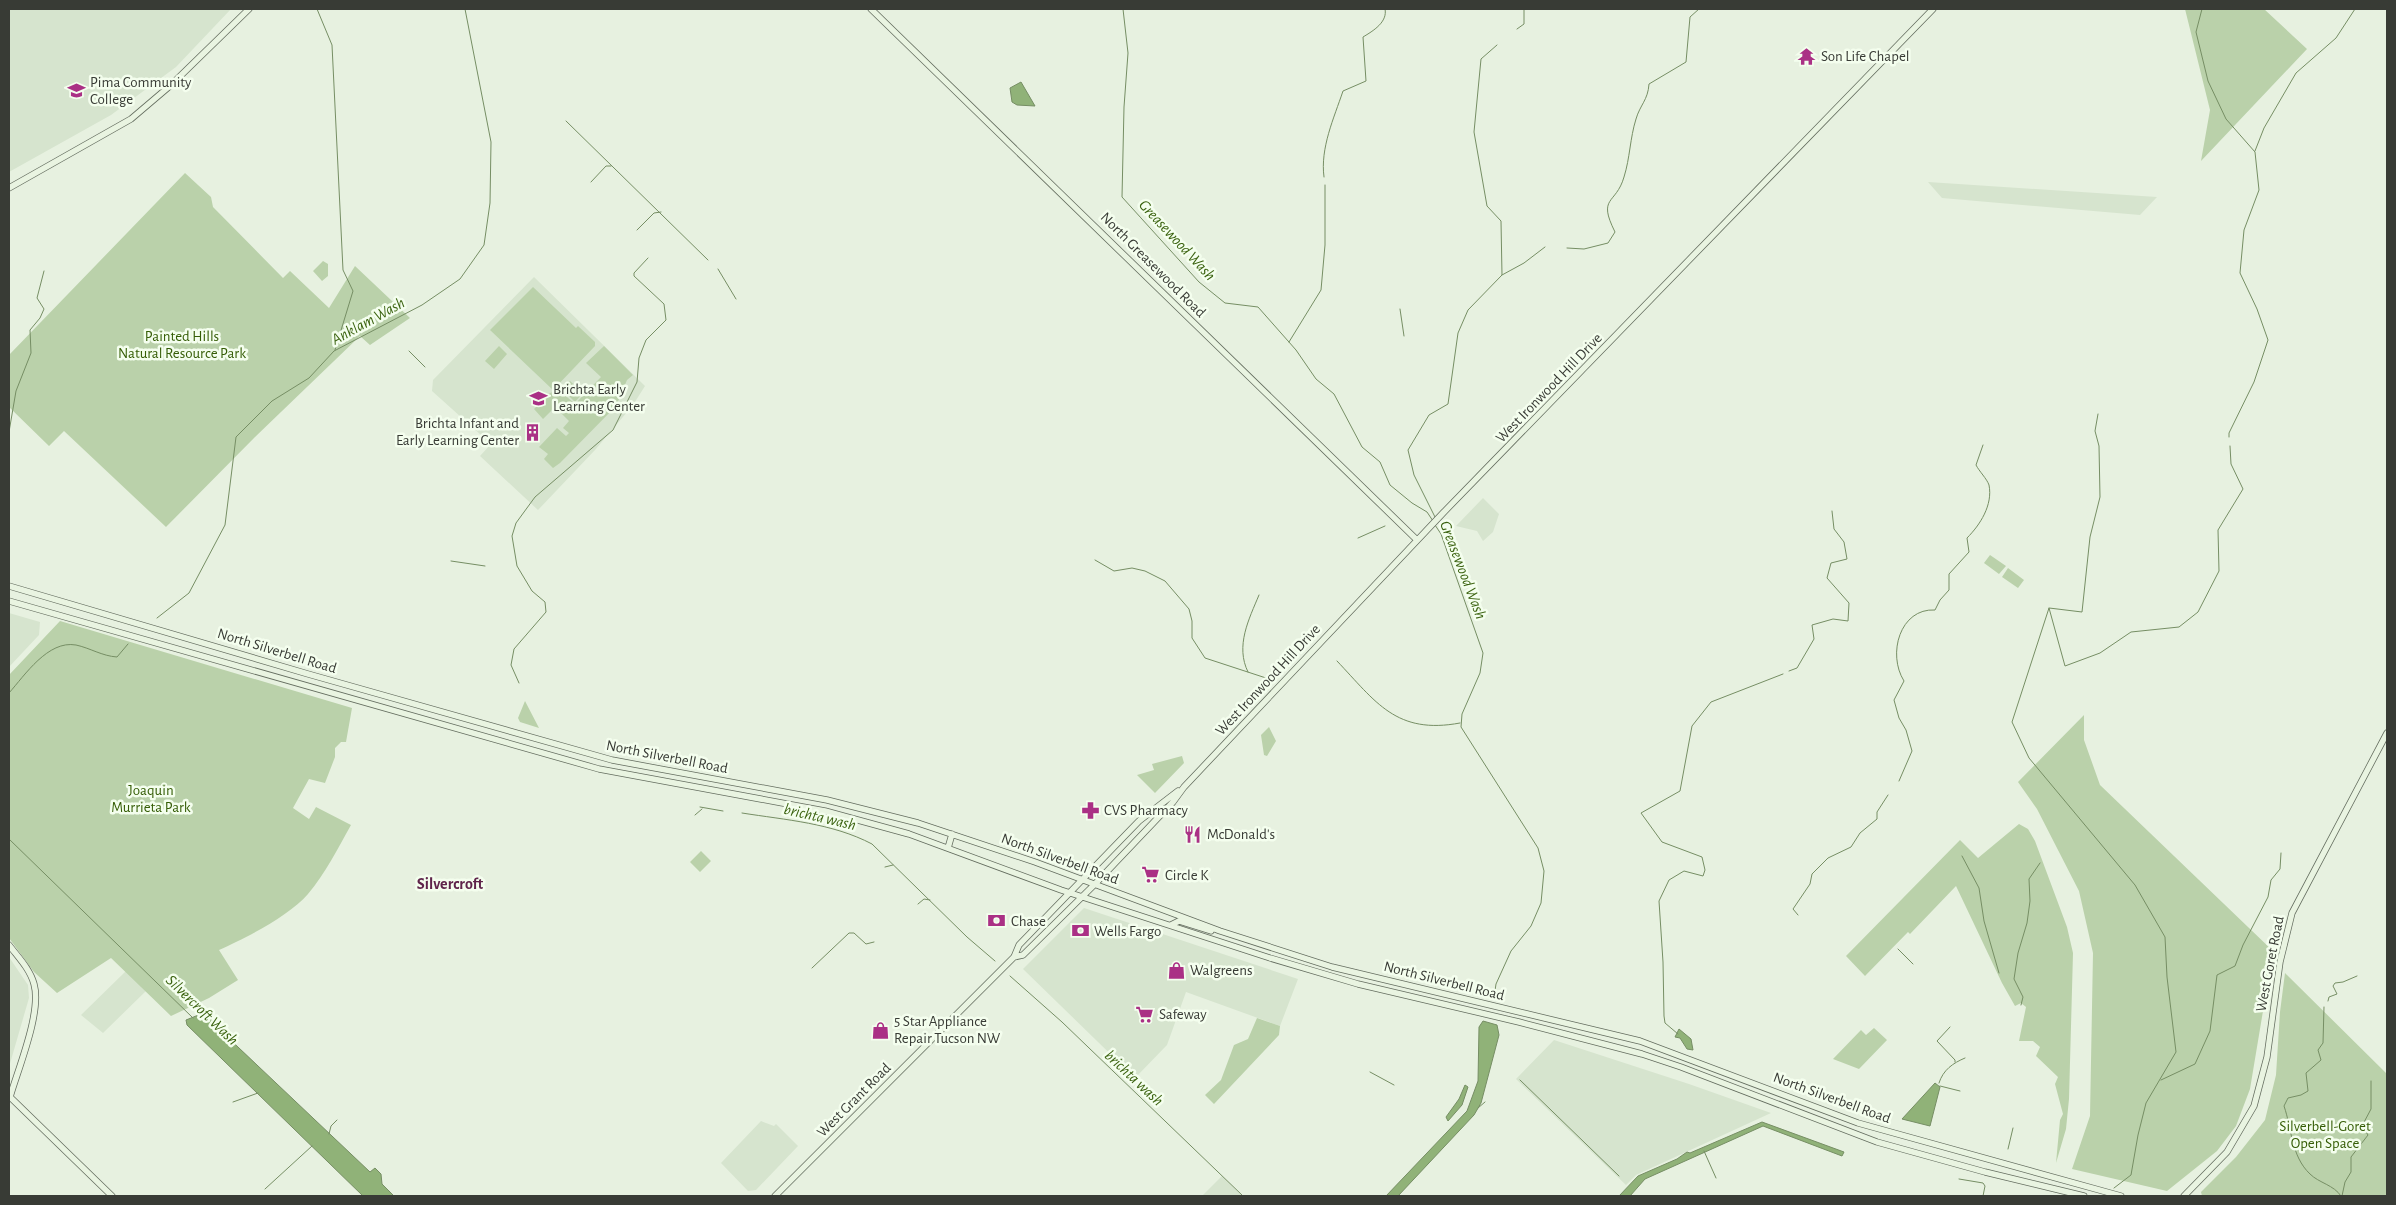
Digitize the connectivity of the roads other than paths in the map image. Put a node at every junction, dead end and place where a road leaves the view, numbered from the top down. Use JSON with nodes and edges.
{"nodes":[{"id":1,"x":249,"y":9,"type":"edge"},
{"id":2,"x":871,"y":9,"type":"edge"},
{"id":3,"x":1932,"y":9,"type":"edge"},
{"id":4,"x":9,"y":188,"type":"edge"},
{"id":5,"x":1417,"y":540,"type":"junction"},
{"id":6,"x":9,"y":586,"type":"edge"},
{"id":7,"x":9,"y":601,"type":"edge"},
{"id":8,"x":271,"y":663,"type":"junction"},
{"id":9,"x":267,"y":673,"type":"junction"},
{"id":10,"x":2387,"y":733,"type":"edge"},
{"id":11,"x":1184,"y":787,"type":"junction"},
{"id":12,"x":952,"y":834,"type":"junction"},
{"id":13,"x":948,"y":848,"type":"junction"},
{"id":14,"x":1082,"y":880,"type":"junction"},
{"id":15,"x":1094,"y":885,"type":"junction"},
{"id":16,"x":1070,"y":892,"type":"junction"},
{"id":17,"x":1082,"y":896,"type":"junction"},
{"id":18,"x":1171,"y":925,"type":"junction"},
{"id":19,"x":1220,"y":931,"type":"junction"},
{"id":20,"x":9,"y":945,"type":"edge"},
{"id":21,"x":1014,"y":957,"type":"junction"},
{"id":22,"x":10,"y":1097,"type":"edge"},
{"id":23,"x":2193,"y":1186,"type":"junction"},
{"id":24,"x":112,"y":1196,"type":"edge"},
{"id":25,"x":775,"y":1196,"type":"edge"},
{"id":26,"x":2084,"y":1196,"type":"edge"},
{"id":27,"x":2121,"y":1196,"type":"edge"},
{"id":28,"x":2184,"y":1196,"type":"edge"},
{"id":29,"x":2188,"y":1196,"type":"edge"}],
"edges":[{"from":1,"to":4,"type":"main road"},
{"from":2,"to":5,"type":"main road","name":"North Greasewood Road"},
{"from":3,"to":5,"type":"main road","name":"West Ironwood Hill Drive"},
{"from":5,"to":11,"type":"main road","name":"West Ironwood Hill Drive"},
{"from":6,"to":8,"type":"main road","name":"North Silverbell Road"},
{"from":7,"to":9,"type":"main road","name":"North Silverbell Road"},
{"from":8,"to":9,"type":"main road"},
{"from":8,"to":12,"type":"main road","name":"North Silverbell Road"},
{"from":9,"to":13,"type":"main road","name":"North Silverbell Road"},
{"from":10,"to":23,"type":"main road","name":"West Goret Road"},
{"from":11,"to":14,"type":"main road","name":"West Ironwood Hill Drive"},
{"from":11,"to":15,"type":"main road","name":"West Ironwood Hill Drive"},
{"from":12,"to":13,"type":"main road"},
{"from":12,"to":14,"type":"main road","name":"North Silverbell Road"},
{"from":13,"to":16,"type":"main road","name":"North Silverbell Road"},
{"from":14,"to":15,"type":"main road","name":"North Silverbell Road"},
{"from":14,"to":16,"type":"main road","name":"West Grant Road"},
{"from":15,"to":17,"type":"main road","name":"West Grant Road"},
{"from":15,"to":19,"type":"main road","name":"North Silverbell Road"},
{"from":16,"to":17,"type":"main road","name":"North Silverbell Road"},
{"from":16,"to":21,"type":"main road","name":"West Grant Road"},
{"from":17,"to":18,"type":"main road","name":"North Silverbell Road"},
{"from":17,"to":21,"type":"main road","name":"West Grant Road"},
{"from":18,"to":19,"type":"main road"},
{"from":18,"to":26,"type":"main road","name":"North Silverbell Road"},
{"from":19,"to":27,"type":"main road","name":"North Silverbell Road"},
{"from":20,"to":22,"type":"main road"},
{"from":21,"to":25,"type":"main road","name":"West Grant Road"},
{"from":22,"to":24,"type":"main road"},
{"from":23,"to":28,"type":"main road","name":"West Goret Road"},
{"from":23,"to":29,"type":"main road"}]}
